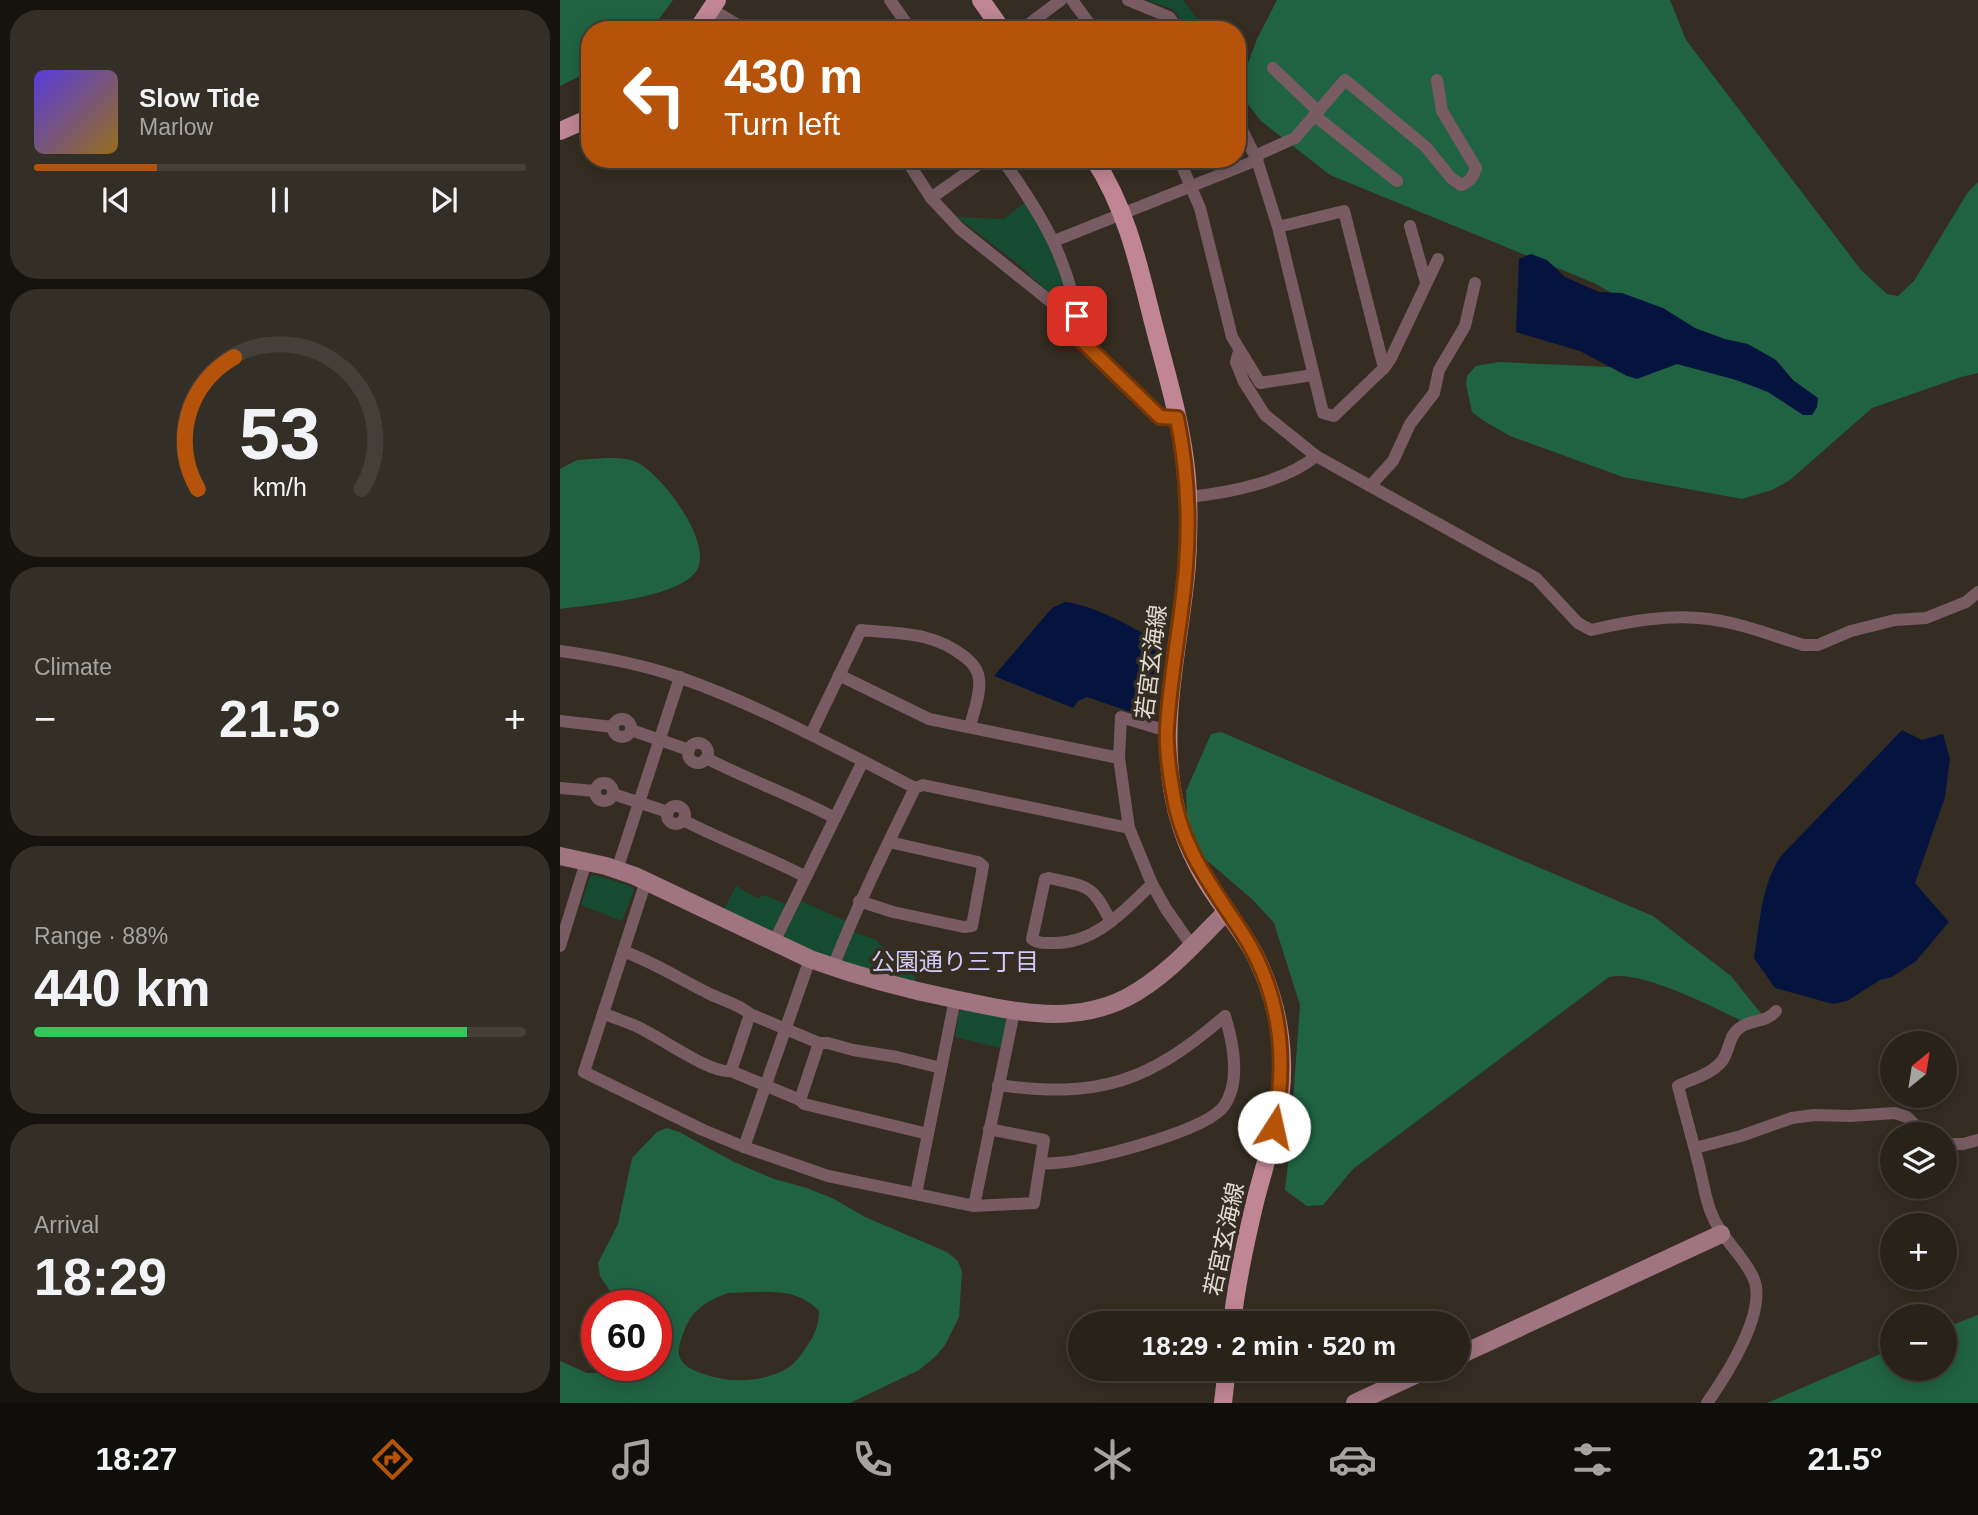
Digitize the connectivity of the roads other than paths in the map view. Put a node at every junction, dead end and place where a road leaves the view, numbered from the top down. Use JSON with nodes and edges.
{"nodes":[{"id":1,"x":890,"y":0,"type":"edge"},
{"id":2,"x":981,"y":0,"type":"edge"},
{"id":3,"x":1061,"y":0,"type":"edge"},
{"id":4,"x":1072,"y":0,"type":"edge"},
{"id":5,"x":1129,"y":0,"type":"edge"},
{"id":6,"x":714,"y":5,"type":"edge"},
{"id":7,"x":703,"y":21,"type":"edge"},
{"id":8,"x":734,"y":21,"type":"edge"},
{"id":9,"x":905,"y":21,"type":"edge"},
{"id":10,"x":996,"y":21,"type":"edge"},
{"id":11,"x":1033,"y":21,"type":"edge"},
{"id":12,"x":1087,"y":21,"type":"edge"},
{"id":13,"x":1172,"y":21,"type":"edge"},
{"id":14,"x":1273,"y":68,"type":"dead end"},
{"id":15,"x":1437,"y":80,"type":"dead end"},
{"id":16,"x":1316,"y":113,"type":"junction"},
{"id":17,"x":581,"y":122,"type":"edge"},
{"id":18,"x":560,"y":131,"type":"edge"},
{"id":19,"x":1246,"y":138,"type":"edge"},
{"id":20,"x":1257,"y":160,"type":"junction"},
{"id":21,"x":1246,"y":164,"type":"edge"},
{"id":22,"x":912,"y":168,"type":"edge"},
{"id":23,"x":972,"y":168,"type":"edge"},
{"id":24,"x":1008,"y":168,"type":"edge"},
{"id":25,"x":1099,"y":168,"type":"edge"},
{"id":26,"x":1184,"y":168,"type":"edge"},
{"id":27,"x":1236,"y":168,"type":"edge"},
{"id":28,"x":1397,"y":181,"type":"dead end"},
{"id":29,"x":1191,"y":185,"type":"junction"},
{"id":30,"x":930,"y":198,"type":"junction"},
{"id":31,"x":1122,"y":213,"type":"junction"},
{"id":32,"x":1410,"y":226,"type":"dead end"},
{"id":33,"x":1278,"y":228,"type":"junction"},
{"id":34,"x":1054,"y":241,"type":"junction"},
{"id":35,"x":1438,"y":259,"type":"dead end"},
{"id":36,"x":1426,"y":283,"type":"junction"},
{"id":37,"x":1475,"y":284,"type":"dead end"},
{"id":38,"x":1079,"y":338,"type":"junction"},
{"id":39,"x":1239,"y":351,"type":"junction"},
{"id":40,"x":1384,"y":368,"type":"junction"},
{"id":41,"x":1313,"y":375,"type":"junction"},
{"id":42,"x":1177,"y":418,"type":"junction"},
{"id":43,"x":1316,"y":456,"type":"junction"},
{"id":44,"x":1370,"y":486,"type":"junction"},
{"id":45,"x":1188,"y":497,"type":"junction"},
{"id":46,"x":1978,"y":592,"type":"edge"},
{"id":47,"x":560,"y":651,"type":"edge"},
{"id":48,"x":839,"y":675,"type":"junction"},
{"id":49,"x":680,"y":677,"type":"junction"},
{"id":50,"x":560,"y":721,"type":"edge"},
{"id":51,"x":970,"y":727,"type":"junction"},
{"id":52,"x":1167,"y":731,"type":"junction"},
{"id":53,"x":811,"y":734,"type":"junction"},
{"id":54,"x":659,"y":739,"type":"junction"},
{"id":55,"x":1119,"y":758,"type":"junction"},
{"id":56,"x":863,"y":761,"type":"junction"},
{"id":57,"x":560,"y":788,"type":"edge"},
{"id":58,"x":915,"y":788,"type":"junction"},
{"id":59,"x":639,"y":802,"type":"junction"},
{"id":60,"x":835,"y":818,"type":"junction"},
{"id":61,"x":1129,"y":828,"type":"junction"},
{"id":62,"x":888,"y":842,"type":"junction"},
{"id":63,"x":560,"y":856,"type":"edge"},
{"id":64,"x":586,"y":862,"type":"junction"},
{"id":65,"x":617,"y":870,"type":"junction"},
{"id":66,"x":806,"y":877,"type":"junction"},
{"id":67,"x":646,"y":881,"type":"junction"},
{"id":68,"x":1152,"y":884,"type":"junction"},
{"id":69,"x":859,"y":901,"type":"junction"},
{"id":70,"x":1227,"y":911,"type":"junction"},
{"id":71,"x":1111,"y":922,"type":"junction"},
{"id":72,"x":562,"y":931,"type":"edge"},
{"id":73,"x":774,"y":942,"type":"junction"},
{"id":74,"x":560,"y":946,"type":"edge"},
{"id":75,"x":1192,"y":946,"type":"junction"},
{"id":76,"x":623,"y":951,"type":"junction"},
{"id":77,"x":810,"y":959,"type":"junction"},
{"id":78,"x":833,"y":967,"type":"junction"},
{"id":79,"x":955,"y":999,"type":"junction"},
{"id":80,"x":1776,"y":1011,"type":"dead end"},
{"id":81,"x":1014,"y":1012,"type":"junction"},
{"id":82,"x":603,"y":1013,"type":"junction"},
{"id":83,"x":750,"y":1014,"type":"junction"},
{"id":84,"x":785,"y":1031,"type":"junction"},
{"id":85,"x":819,"y":1043,"type":"junction"},
{"id":86,"x":941,"y":1068,"type":"junction"},
{"id":87,"x":731,"y":1071,"type":"junction"},
{"id":88,"x":998,"y":1085,"type":"junction"},
{"id":89,"x":765,"y":1086,"type":"junction"},
{"id":90,"x":800,"y":1100,"type":"junction"},
{"id":91,"x":1912,"y":1122,"type":"edge"},
{"id":92,"x":989,"y":1129,"type":"junction"},
{"id":93,"x":928,"y":1134,"type":"junction"},
{"id":94,"x":1978,"y":1140,"type":"edge"},
{"id":95,"x":1957,"y":1144,"type":"edge"},
{"id":96,"x":744,"y":1147,"type":"junction"},
{"id":97,"x":1695,"y":1148,"type":"junction"},
{"id":98,"x":1042,"y":1164,"type":"junction"},
{"id":99,"x":916,"y":1194,"type":"junction"},
{"id":100,"x":974,"y":1206,"type":"junction"},
{"id":101,"x":1721,"y":1234,"type":"junction"},
{"id":102,"x":1234,"y":1311,"type":"edge"},
{"id":103,"x":1470,"y":1350,"type":"edge"},
{"id":104,"x":1226,"y":1381,"type":"edge"},
{"id":105,"x":1402,"y":1381,"type":"edge"},
{"id":106,"x":1223,"y":1403,"type":"edge"},
{"id":107,"x":1355,"y":1403,"type":"edge"},
{"id":108,"x":1707,"y":1403,"type":"edge"}],
"edges":[{"from":1,"to":9,"type":"street"},
{"from":2,"to":10,"type":"main road"},
{"from":3,"to":11,"type":"street"},
{"from":4,"to":12,"type":"street"},
{"from":5,"to":13,"type":"street"},
{"from":6,"to":7,"type":"main road"},
{"from":6,"to":8,"type":"street"},
{"from":14,"to":16,"type":"street"},
{"from":15,"to":16,"type":"street"},
{"from":16,"to":20,"type":"street"},
{"from":16,"to":28,"type":"street"},
{"from":17,"to":18,"type":"main road"},
{"from":19,"to":20,"type":"street"},
{"from":20,"to":21,"type":"street"},
{"from":20,"to":33,"type":"street"},
{"from":22,"to":30,"type":"street"},
{"from":23,"to":30,"type":"street"},
{"from":24,"to":34,"type":"street"},
{"from":25,"to":31,"type":"main road","name":"若宮玄海線"},
{"from":26,"to":29,"type":"street"},
{"from":27,"to":29,"type":"street"},
{"from":29,"to":31,"type":"street"},
{"from":29,"to":39,"type":"street"},
{"from":30,"to":38,"type":"street"},
{"from":31,"to":34,"type":"street"},
{"from":31,"to":42,"type":"main road","name":"若宮玄海線"},
{"from":32,"to":36,"type":"street"},
{"from":33,"to":40,"type":"street"},
{"from":33,"to":41,"type":"street"},
{"from":34,"to":38,"type":"street"},
{"from":35,"to":36,"type":"street"},
{"from":36,"to":40,"type":"street"},
{"from":37,"to":44,"type":"street"},
{"from":38,"to":42,"type":"street"},
{"from":39,"to":41,"type":"street"},
{"from":39,"to":43,"type":"street"},
{"from":40,"to":41,"type":"street"},
{"from":42,"to":45,"type":"main road","name":"若宮玄海線"},
{"from":43,"to":44,"type":"street"},
{"from":43,"to":45,"type":"street"},
{"from":44,"to":46,"type":"street"},
{"from":45,"to":52,"type":"main road","name":"若宮玄海線"},
{"from":47,"to":49,"type":"street"},
{"from":48,"to":51,"type":"street"},
{"from":48,"to":51,"type":"street"},
{"from":48,"to":53,"type":"street"},
{"from":49,"to":53,"type":"street"},
{"from":49,"to":54,"type":"street"},
{"from":50,"to":54,"type":"street"},
{"from":51,"to":55,"type":"street"},
{"from":52,"to":55,"type":"street"},
{"from":52,"to":70,"type":"main road","name":"若宮玄海線"},
{"from":53,"to":56,"type":"street"},
{"from":54,"to":59,"type":"street"},
{"from":54,"to":60,"type":"street"},
{"from":55,"to":61,"type":"street"},
{"from":56,"to":58,"type":"street"},
{"from":56,"to":60,"type":"street"},
{"from":57,"to":59,"type":"street"},
{"from":58,"to":61,"type":"street"},
{"from":58,"to":62,"type":"street"},
{"from":59,"to":65,"type":"street"},
{"from":59,"to":66,"type":"street"},
{"from":60,"to":66,"type":"street"},
{"from":61,"to":68,"type":"street"},
{"from":62,"to":69,"type":"street"},
{"from":62,"to":69,"type":"street"},
{"from":63,"to":64,"type":"street"},
{"from":64,"to":65,"type":"street"},
{"from":64,"to":72,"type":"street"},
{"from":65,"to":67,"type":"street"},
{"from":66,"to":73,"type":"street"},
{"from":67,"to":73,"type":"street"},
{"from":67,"to":76,"type":"street"},
{"from":68,"to":71,"type":"street"},
{"from":68,"to":75,"type":"street"},
{"from":69,"to":78,"type":"street"},
{"from":70,"to":75,"type":"street"},
{"from":70,"to":102,"type":"main road","name":"若宮玄海線"},
{"from":71,"to":71,"type":"street"},
{"from":72,"to":74,"type":"street"},
{"from":73,"to":77,"type":"street"},
{"from":75,"to":81,"type":"street"},
{"from":76,"to":82,"type":"street"},
{"from":76,"to":83,"type":"street"},
{"from":77,"to":78,"type":"street"},
{"from":77,"to":84,"type":"street"},
{"from":78,"to":79,"type":"street"},
{"from":79,"to":81,"type":"street"},
{"from":79,"to":86,"type":"street"},
{"from":80,"to":97,"type":"street"},
{"from":81,"to":88,"type":"street"},
{"from":82,"to":87,"type":"street"},
{"from":82,"to":96,"type":"street"},
{"from":83,"to":84,"type":"street"},
{"from":83,"to":87,"type":"street"},
{"from":84,"to":85,"type":"street"},
{"from":84,"to":89,"type":"street"},
{"from":85,"to":86,"type":"street"},
{"from":85,"to":90,"type":"street"},
{"from":86,"to":93,"type":"street"},
{"from":87,"to":89,"type":"street"},
{"from":88,"to":92,"type":"street"},
{"from":88,"to":98,"type":"street"},
{"from":89,"to":90,"type":"street"},
{"from":89,"to":96,"type":"street"},
{"from":90,"to":93,"type":"street"},
{"from":91,"to":97,"type":"street"},
{"from":92,"to":98,"type":"street"},
{"from":92,"to":100,"type":"street"},
{"from":93,"to":99,"type":"street"},
{"from":94,"to":95,"type":"street"},
{"from":96,"to":99,"type":"street"},
{"from":97,"to":101,"type":"street"},
{"from":98,"to":100,"type":"street"},
{"from":99,"to":100,"type":"street"},
{"from":101,"to":103,"type":"street"},
{"from":101,"to":108,"type":"street"},
{"from":104,"to":106,"type":"main road"},
{"from":105,"to":107,"type":"street"}]}
